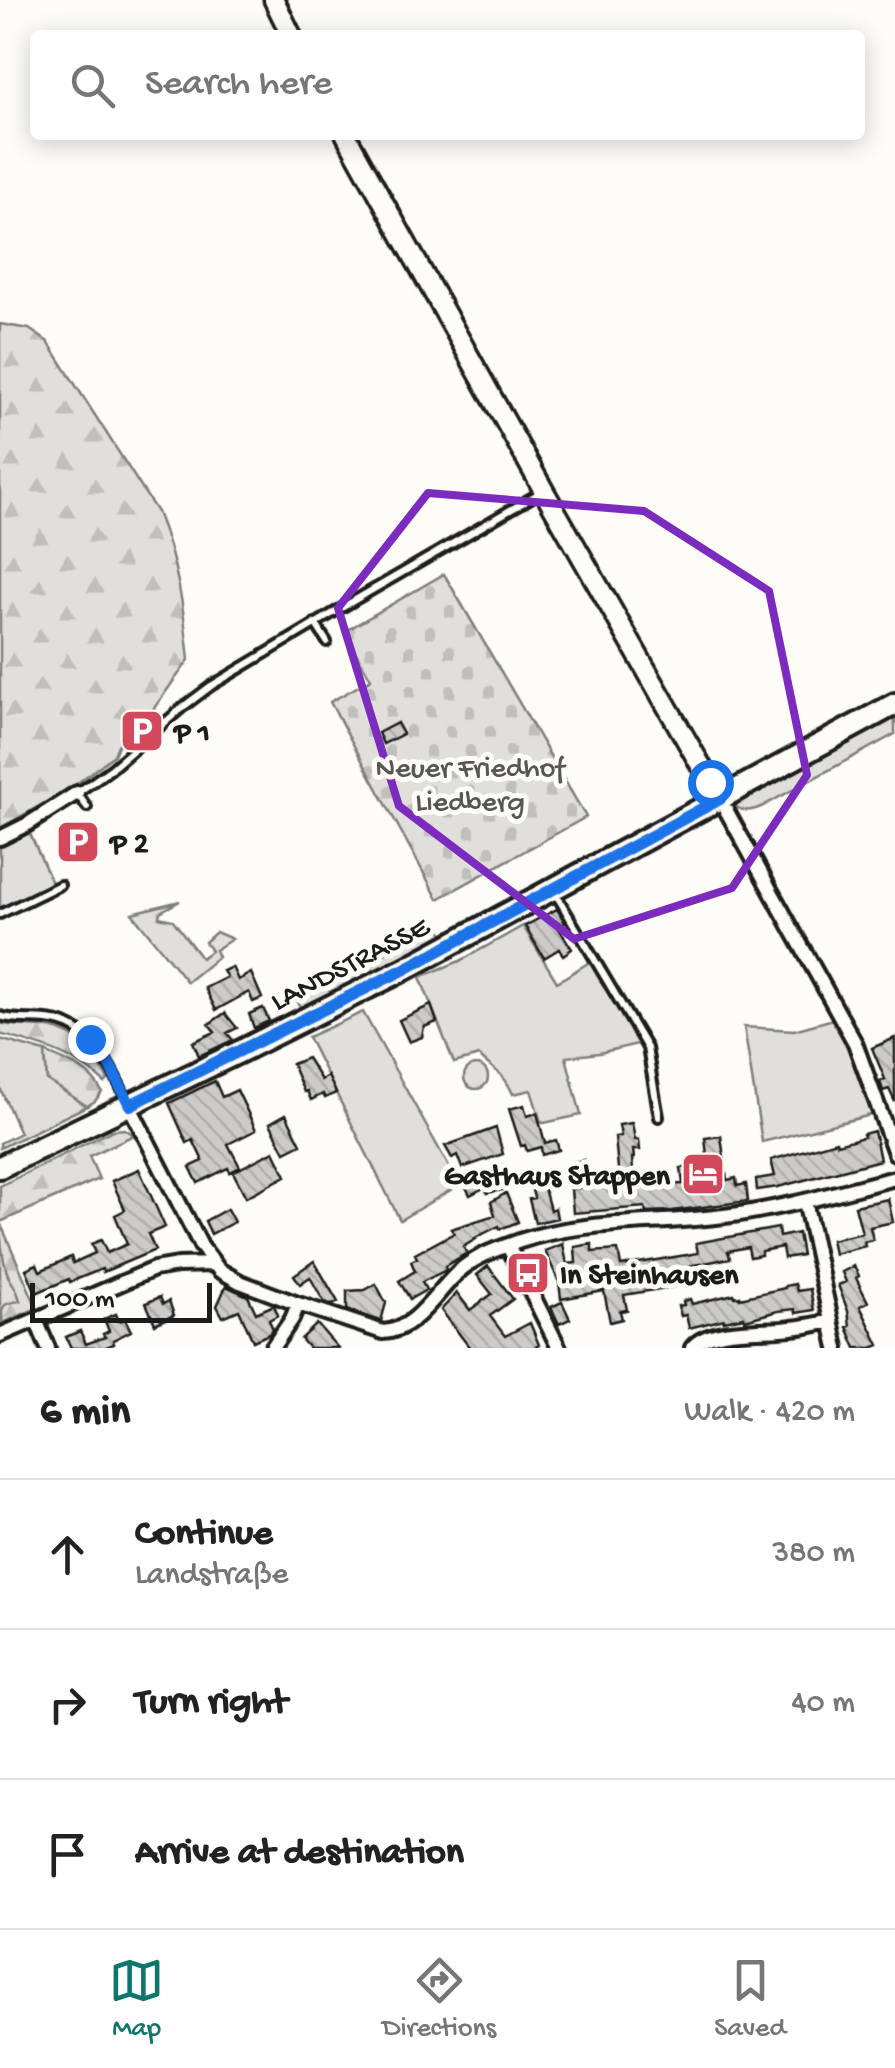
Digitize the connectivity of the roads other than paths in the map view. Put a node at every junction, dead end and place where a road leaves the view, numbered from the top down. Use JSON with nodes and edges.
{"nodes":[{"id":1,"x":274,"y":0,"type":"edge"},
{"id":2,"x":289,"y":30,"type":"edge"},
{"id":3,"x":349,"y":140,"type":"edge"},
{"id":4,"x":544,"y":491,"type":"junction"},
{"id":5,"x":316,"y":624,"type":"junction"},
{"id":6,"x":327,"y":642,"type":"dead end"},
{"id":7,"x":895,"y":704,"type":"edge"},
{"id":8,"x":78,"y":793,"type":"junction"},
{"id":9,"x":720,"y":799,"type":"junction"},
{"id":10,"x":87,"y":808,"type":"dead end"},
{"id":11,"x":0,"y":838,"type":"edge"},
{"id":12,"x":60,"y":884,"type":"dead end"},
{"id":13,"x":553,"y":890,"type":"junction"},
{"id":14,"x":0,"y":914,"type":"edge"},
{"id":15,"x":0,"y":1016,"type":"edge"},
{"id":16,"x":130,"y":1105,"type":"junction"},
{"id":17,"x":659,"y":1117,"type":"dead end"},
{"id":18,"x":895,"y":1153,"type":"edge"},
{"id":19,"x":0,"y":1167,"type":"edge"},
{"id":20,"x":895,"y":1178,"type":"edge"},
{"id":21,"x":805,"y":1201,"type":"junction"},
{"id":22,"x":508,"y":1246,"type":"junction"},
{"id":23,"x":213,"y":1264,"type":"junction"},
{"id":24,"x":298,"y":1304,"type":"junction"},
{"id":25,"x":36,"y":1320,"type":"junction"},
{"id":26,"x":831,"y":1321,"type":"junction"},
{"id":27,"x":4,"y":1330,"type":"edge"},
{"id":28,"x":394,"y":1331,"type":"junction"},
{"id":29,"x":48,"y":1348,"type":"edge"},
{"id":30,"x":272,"y":1348,"type":"edge"},
{"id":31,"x":397,"y":1348,"type":"edge"},
{"id":32,"x":560,"y":1348,"type":"edge"},
{"id":33,"x":692,"y":1348,"type":"edge"},
{"id":34,"x":837,"y":1348,"type":"edge"}],
"edges":[{"from":1,"to":2,"type":"street"},
{"from":3,"to":4,"type":"street"},
{"from":4,"to":5,"type":"lane"},
{"from":4,"to":9,"type":"street"},
{"from":5,"to":6,"type":"lane"},
{"from":5,"to":8,"type":"lane"},
{"from":7,"to":9,"type":"main road","name":"LANDSTRASSE"},
{"from":8,"to":10,"type":"lane"},
{"from":8,"to":11,"type":"street"},
{"from":9,"to":13,"type":"main road","name":"LANDSTRASSE"},
{"from":9,"to":18,"type":"street"},
{"from":12,"to":14,"type":"lane"},
{"from":13,"to":16,"type":"main road","name":"LANDSTRASSE"},
{"from":13,"to":17,"type":"lane"},
{"from":15,"to":16,"type":"lane"},
{"from":16,"to":19,"type":"main road","name":"LANDSTRASSE"},
{"from":16,"to":23,"type":"street"},
{"from":20,"to":21,"type":"street"},
{"from":21,"to":22,"type":"street"},
{"from":21,"to":26,"type":"street"},
{"from":22,"to":28,"type":"street"},
{"from":22,"to":32,"type":"street"},
{"from":23,"to":24,"type":"street"},
{"from":23,"to":25,"type":"street"},
{"from":24,"to":28,"type":"street"},
{"from":24,"to":30,"type":"street"},
{"from":25,"to":27,"type":"street"},
{"from":25,"to":29,"type":"street"},
{"from":26,"to":33,"type":"street"},
{"from":26,"to":34,"type":"street"},
{"from":28,"to":31,"type":"street"}]}
